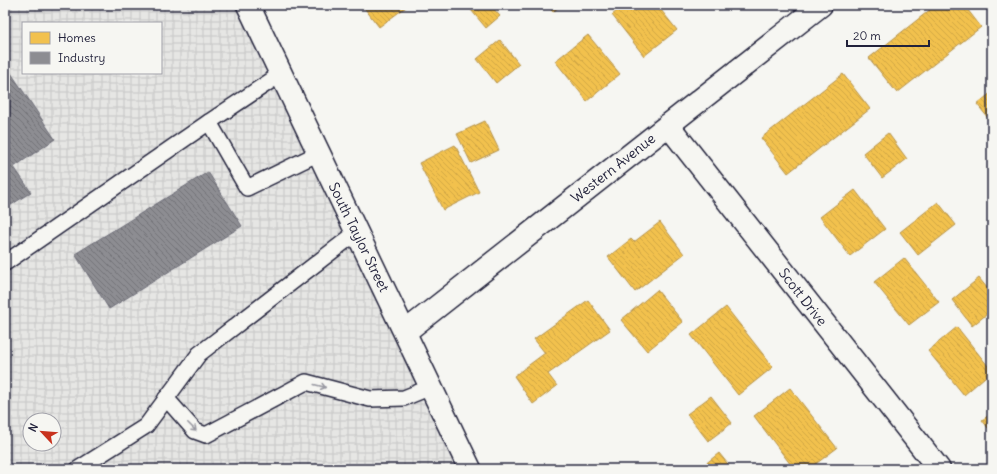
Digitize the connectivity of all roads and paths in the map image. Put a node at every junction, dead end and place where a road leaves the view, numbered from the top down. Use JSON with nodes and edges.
{"nodes":[{"id":1,"x":248,"y":5,"type":"edge"},
{"id":2,"x":821,"y":5,"type":"edge"},
{"id":3,"x":281,"y":74,"type":"junction"},
{"id":4,"x":209,"y":122,"type":"junction"},
{"id":5,"x":668,"y":125,"type":"junction"},
{"id":6,"x":319,"y":153,"type":"junction"},
{"id":7,"x":357,"y":232,"type":"junction"},
{"id":8,"x":5,"y":263,"type":"edge"},
{"id":9,"x":405,"y":332,"type":"junction"},
{"id":10,"x":431,"y":387,"type":"junction"},
{"id":11,"x":166,"y":398,"type":"junction"},
{"id":12,"x":78,"y":469,"type":"edge"},
{"id":13,"x":470,"y":469,"type":"edge"},
{"id":14,"x":939,"y":469,"type":"edge"}],
"edges":[{"from":1,"to":3,"type":"street","name":"South Taylor Street"},
{"from":2,"to":5,"type":"street","name":"Western Avenue"},
{"from":3,"to":4,"type":"lane"},
{"from":3,"to":6,"type":"street","name":"South Taylor Street"},
{"from":4,"to":6,"type":"lane"},
{"from":4,"to":8,"type":"lane"},
{"from":5,"to":9,"type":"street","name":"Western Avenue"},
{"from":5,"to":14,"type":"street","name":"Scott Drive"},
{"from":6,"to":7,"type":"street","name":"South Taylor Street"},
{"from":7,"to":9,"type":"street","name":"South Taylor Street"},
{"from":7,"to":11,"type":"lane"},
{"from":9,"to":10,"type":"street","name":"South Taylor Street"},
{"from":11,"to":10,"type":"lane","one_way":true},
{"from":10,"to":13,"type":"street","name":"South Taylor Street"},
{"from":11,"to":12,"type":"lane"}]}
